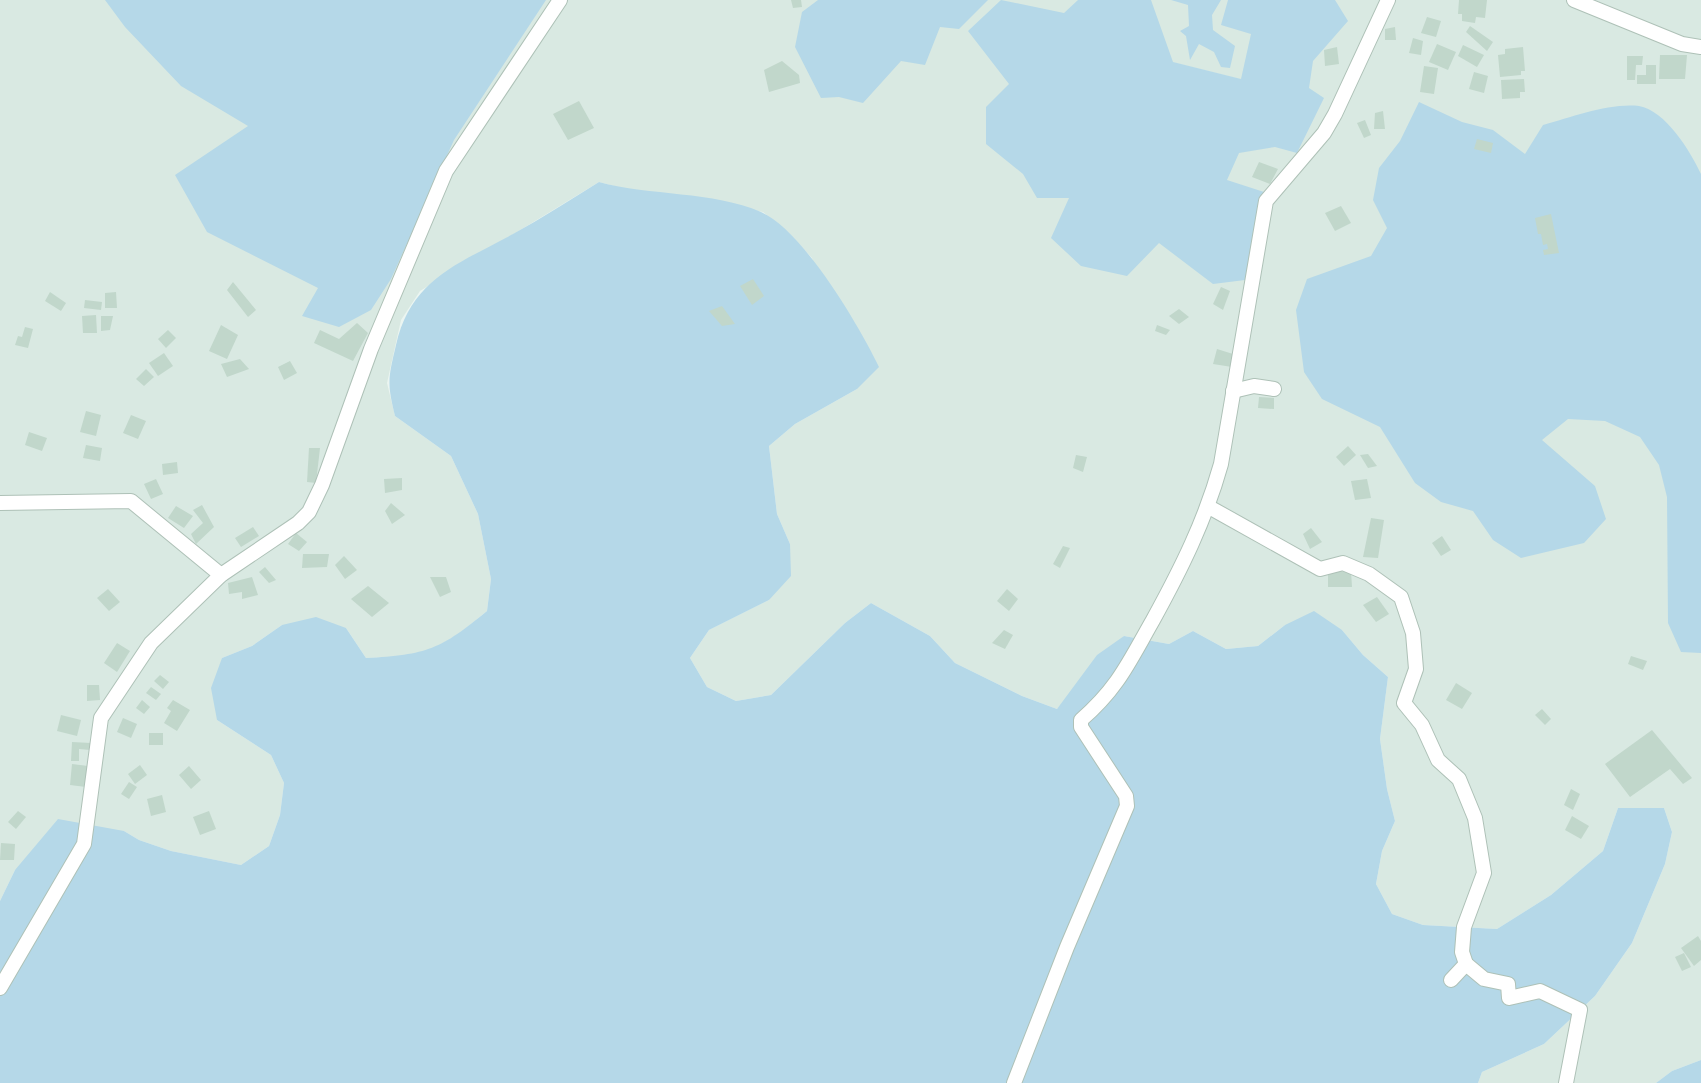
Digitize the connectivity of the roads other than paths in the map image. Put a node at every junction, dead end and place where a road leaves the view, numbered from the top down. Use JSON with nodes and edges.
{"nodes":[{"id":1,"x":560,"y":0,"type":"edge"},
{"id":2,"x":1388,"y":0,"type":"edge"},
{"id":3,"x":1574,"y":0,"type":"edge"},
{"id":4,"x":1701,"y":47,"type":"edge"},
{"id":5,"x":1274,"y":389,"type":"dead end"},
{"id":6,"x":1233,"y":391,"type":"junction"},
{"id":7,"x":0,"y":503,"type":"edge"},
{"id":8,"x":1209,"y":507,"type":"junction"},
{"id":9,"x":221,"y":575,"type":"junction"},
{"id":10,"x":1466,"y":964,"type":"junction"},
{"id":11,"x":1451,"y":980,"type":"dead end"},
{"id":12,"x":0,"y":988,"type":"edge"},
{"id":13,"x":1014,"y":1083,"type":"edge"},
{"id":14,"x":1566,"y":1083,"type":"edge"}],
"edges":[{"from":1,"to":9,"type":"street"},
{"from":2,"to":6,"type":"street"},
{"from":3,"to":4,"type":"street"},
{"from":5,"to":6,"type":"street"},
{"from":6,"to":8,"type":"street"},
{"from":7,"to":9,"type":"street"},
{"from":8,"to":10,"type":"street"},
{"from":8,"to":13,"type":"street"},
{"from":9,"to":12,"type":"street"},
{"from":10,"to":11,"type":"street"},
{"from":10,"to":14,"type":"street"}]}
